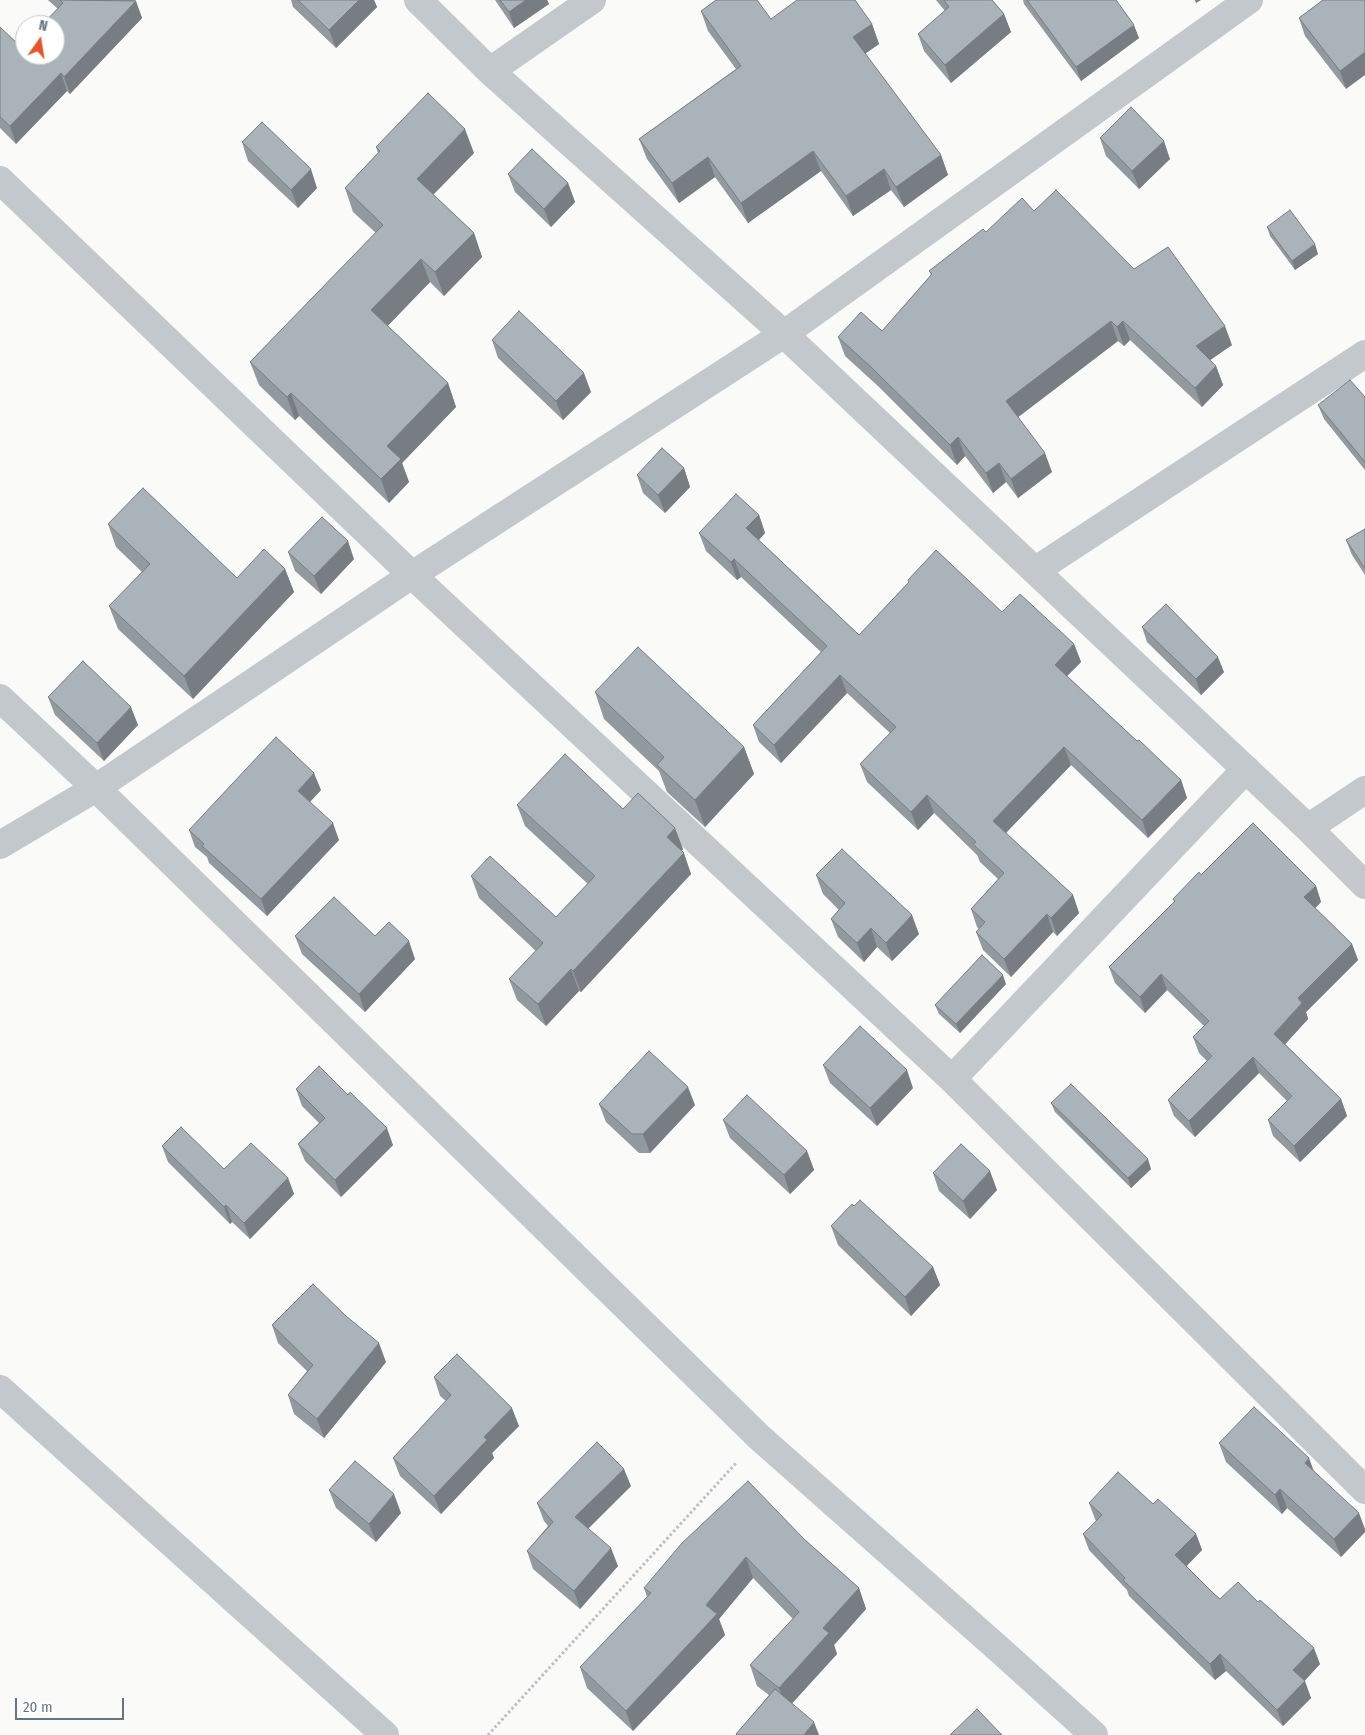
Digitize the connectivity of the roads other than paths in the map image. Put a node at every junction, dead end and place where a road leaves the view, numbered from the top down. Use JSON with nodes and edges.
{"nodes":[{"id":1,"x":418,"y":0,"type":"edge"},
{"id":2,"x":592,"y":0,"type":"edge"},
{"id":3,"x":1249,"y":0,"type":"edge"},
{"id":4,"x":490,"y":71,"type":"junction"},
{"id":5,"x":0,"y":180,"type":"edge"},
{"id":6,"x":784,"y":334,"type":"junction"},
{"id":7,"x":1365,"y":354,"type":"edge"},
{"id":8,"x":1036,"y":570,"type":"junction"},
{"id":9,"x":412,"y":575,"type":"junction"},
{"id":10,"x":0,"y":698,"type":"edge"},
{"id":11,"x":1246,"y":769,"type":"junction"},
{"id":12,"x":96,"y":788,"type":"junction"},
{"id":13,"x":1365,"y":790,"type":"edge"},
{"id":14,"x":1308,"y":828,"type":"junction"},
{"id":15,"x":0,"y":845,"type":"edge"},
{"id":16,"x":1365,"y":885,"type":"edge"},
{"id":17,"x":952,"y":1078,"type":"junction"},
{"id":18,"x":0,"y":1388,"type":"edge"},
{"id":19,"x":1365,"y":1490,"type":"edge"},
{"id":20,"x":385,"y":1735,"type":"edge"},
{"id":21,"x":1094,"y":1735,"type":"edge"}],
"edges":[{"from":1,"to":4,"type":"street"},
{"from":2,"to":4,"type":"street"},
{"from":3,"to":6,"type":"street"},
{"from":4,"to":6,"type":"street"},
{"from":5,"to":9,"type":"street"},
{"from":6,"to":8,"type":"street"},
{"from":6,"to":9,"type":"street"},
{"from":7,"to":8,"type":"street"},
{"from":8,"to":11,"type":"street"},
{"from":9,"to":12,"type":"street"},
{"from":9,"to":17,"type":"street"},
{"from":10,"to":12,"type":"street"},
{"from":11,"to":14,"type":"street"},
{"from":11,"to":17,"type":"street"},
{"from":12,"to":15,"type":"street"},
{"from":12,"to":21,"type":"street"},
{"from":13,"to":14,"type":"street"},
{"from":14,"to":16,"type":"street"},
{"from":17,"to":19,"type":"street"},
{"from":18,"to":20,"type":"street"}]}
